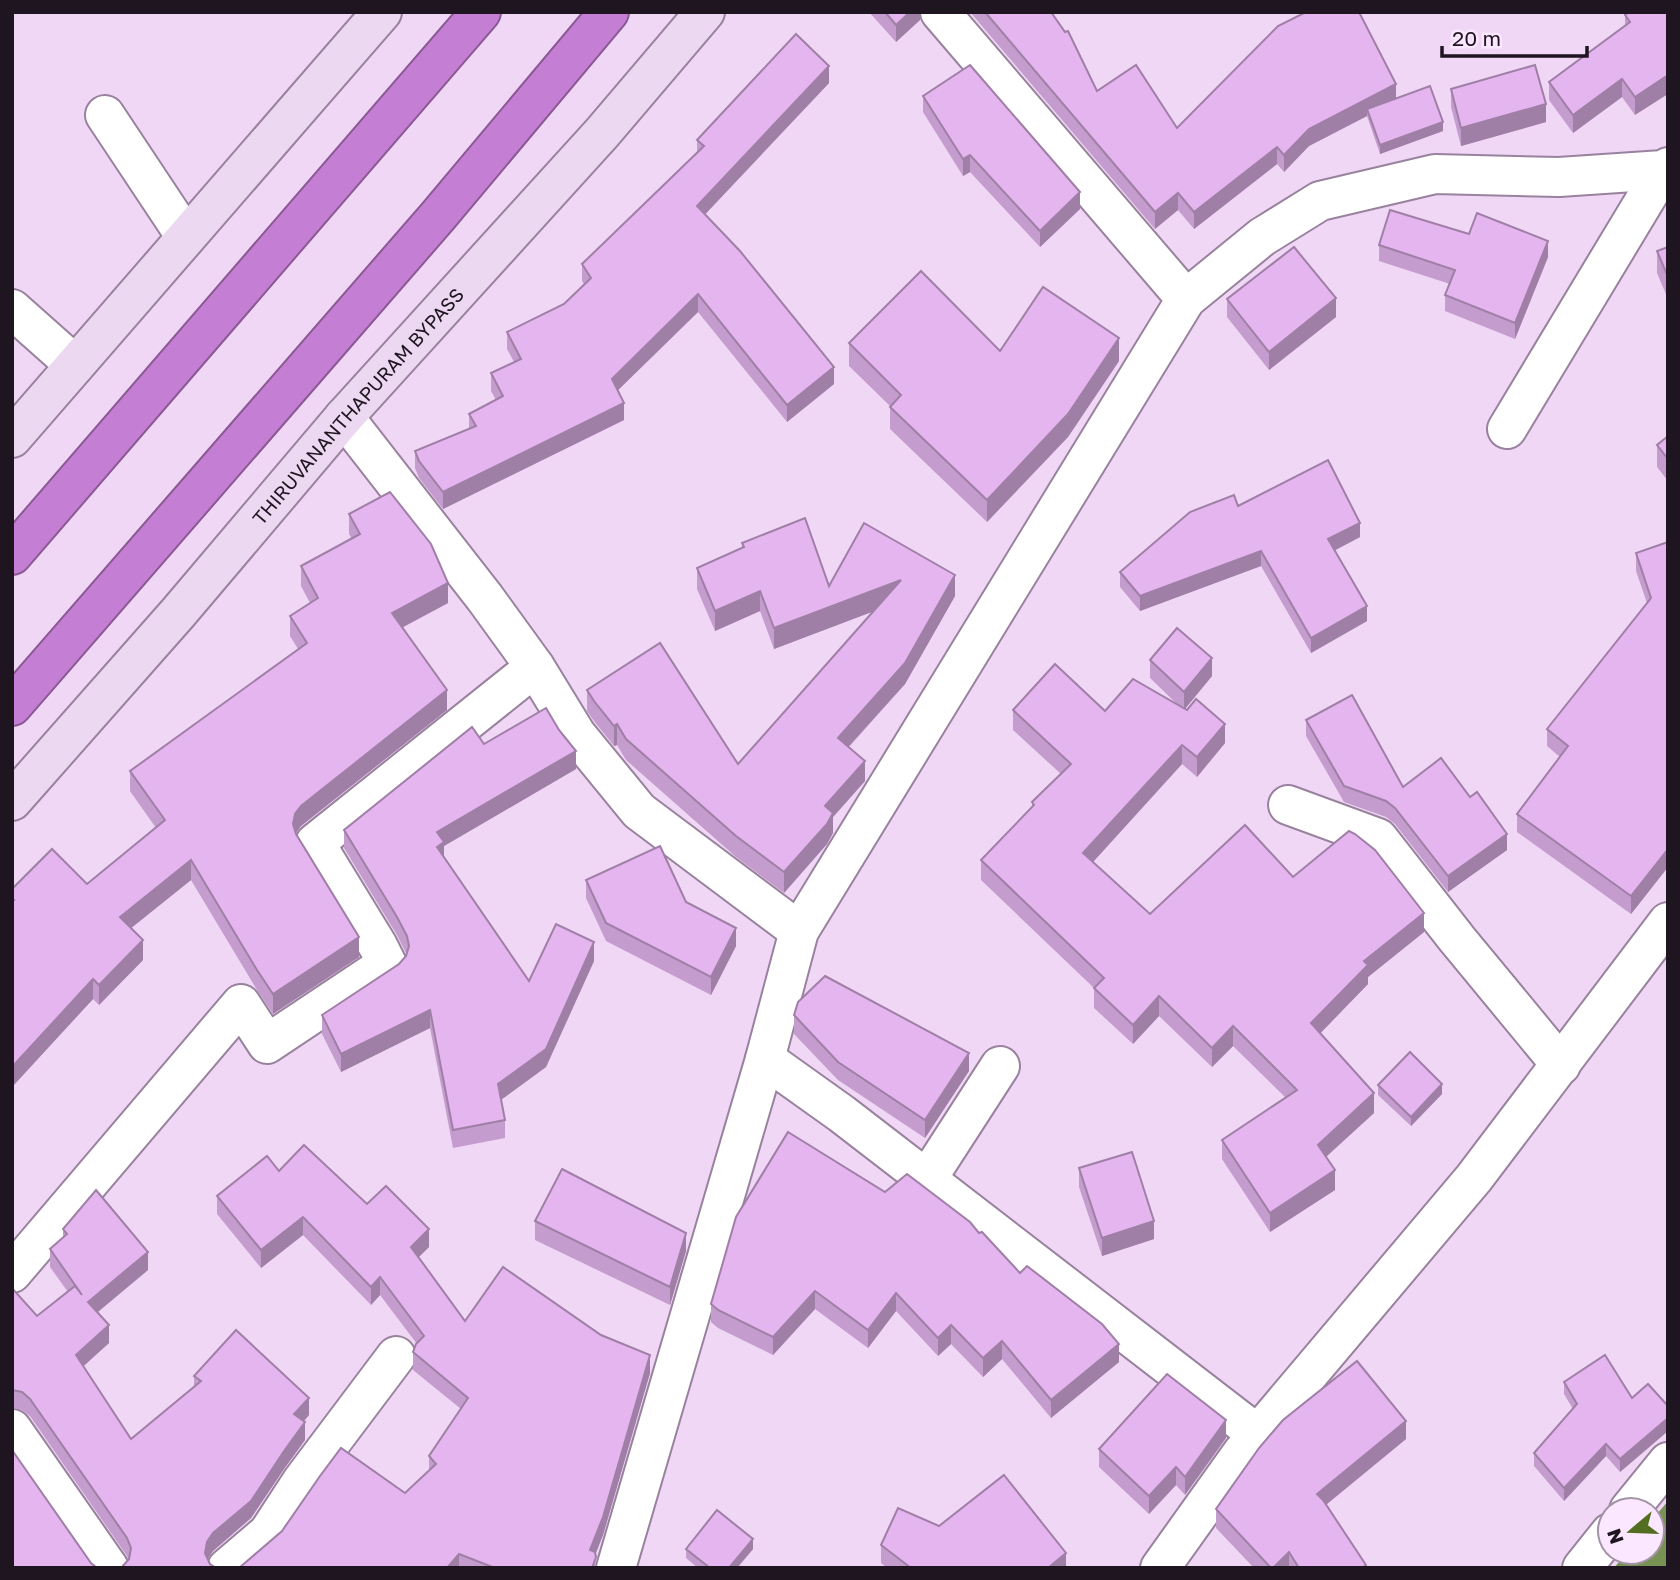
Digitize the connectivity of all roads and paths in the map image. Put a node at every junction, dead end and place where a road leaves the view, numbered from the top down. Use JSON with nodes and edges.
{"nodes":[{"id":1,"x":382,"y":12,"type":"edge"},
{"id":2,"x":481,"y":12,"type":"edge"},
{"id":3,"x":610,"y":12,"type":"edge"},
{"id":4,"x":705,"y":12,"type":"edge"},
{"id":5,"x":940,"y":12,"type":"edge"},
{"id":6,"x":105,"y":114,"type":"dead end"},
{"id":7,"x":1665,"y":169,"type":"edge"},
{"id":8,"x":186,"y":237,"type":"junction"},
{"id":9,"x":1186,"y":299,"type":"junction"},
{"id":10,"x":12,"y":309,"type":"edge"},
{"id":11,"x":75,"y":365,"type":"junction"},
{"id":12,"x":344,"y":417,"type":"junction"},
{"id":13,"x":1507,"y":429,"type":"dead end"},
{"id":14,"x":12,"y":438,"type":"edge"},
{"id":15,"x":12,"y":555,"type":"edge"},
{"id":16,"x":535,"y":667,"type":"junction"},
{"id":17,"x":12,"y":706,"type":"edge"},
{"id":18,"x":12,"y":801,"type":"edge"},
{"id":19,"x":1288,"y":805,"type":"dead end"},
{"id":20,"x":1668,"y":922,"type":"edge"},
{"id":21,"x":799,"y":930,"type":"junction"},
{"id":22,"x":765,"y":1059,"type":"junction"},
{"id":23,"x":1561,"y":1065,"type":"junction"},
{"id":24,"x":1000,"y":1066,"type":"dead end"},
{"id":25,"x":927,"y":1179,"type":"junction"},
{"id":26,"x":12,"y":1273,"type":"edge"},
{"id":27,"x":396,"y":1356,"type":"dead end"},
{"id":28,"x":12,"y":1429,"type":"edge"},
{"id":29,"x":1257,"y":1434,"type":"junction"},
{"id":30,"x":1668,"y":1462,"type":"edge"},
{"id":31,"x":1640,"y":1496,"type":"edge"},
{"id":32,"x":1596,"y":1550,"type":"edge"},
{"id":33,"x":109,"y":1568,"type":"edge"},
{"id":34,"x":227,"y":1568,"type":"edge"},
{"id":35,"x":616,"y":1568,"type":"edge"},
{"id":36,"x":1160,"y":1568,"type":"edge"},
{"id":37,"x":1582,"y":1568,"type":"edge"}],
"edges":[{"from":1,"to":8,"type":"street"},
{"from":2,"to":15,"type":"highway"},
{"from":3,"to":17,"type":"highway"},
{"from":4,"to":12,"type":"street","name":"THIRUVANANTHAPURAM BYPASS"},
{"from":5,"to":9,"type":"street"},
{"from":6,"to":8,"type":"street"},
{"from":7,"to":9,"type":"street"},
{"from":7,"to":13,"type":"street"},
{"from":8,"to":11,"type":"street"},
{"from":9,"to":21,"type":"street"},
{"from":10,"to":11,"type":"street"},
{"from":11,"to":14,"type":"street"},
{"from":12,"to":16,"type":"street"},
{"from":12,"to":18,"type":"street","name":"THIRUVANANTHAPURAM BYPASS"},
{"from":16,"to":21,"type":"street"},
{"from":16,"to":26,"type":"street"},
{"from":19,"to":23,"type":"street"},
{"from":20,"to":23,"type":"street"},
{"from":21,"to":22,"type":"street"},
{"from":22,"to":25,"type":"street"},
{"from":22,"to":35,"type":"street"},
{"from":23,"to":29,"type":"street"},
{"from":24,"to":25,"type":"street"},
{"from":25,"to":29,"type":"street"},
{"from":27,"to":34,"type":"street"},
{"from":28,"to":33,"type":"street"},
{"from":29,"to":36,"type":"street"},
{"from":30,"to":31,"type":"street"},
{"from":32,"to":37,"type":"street"}]}
